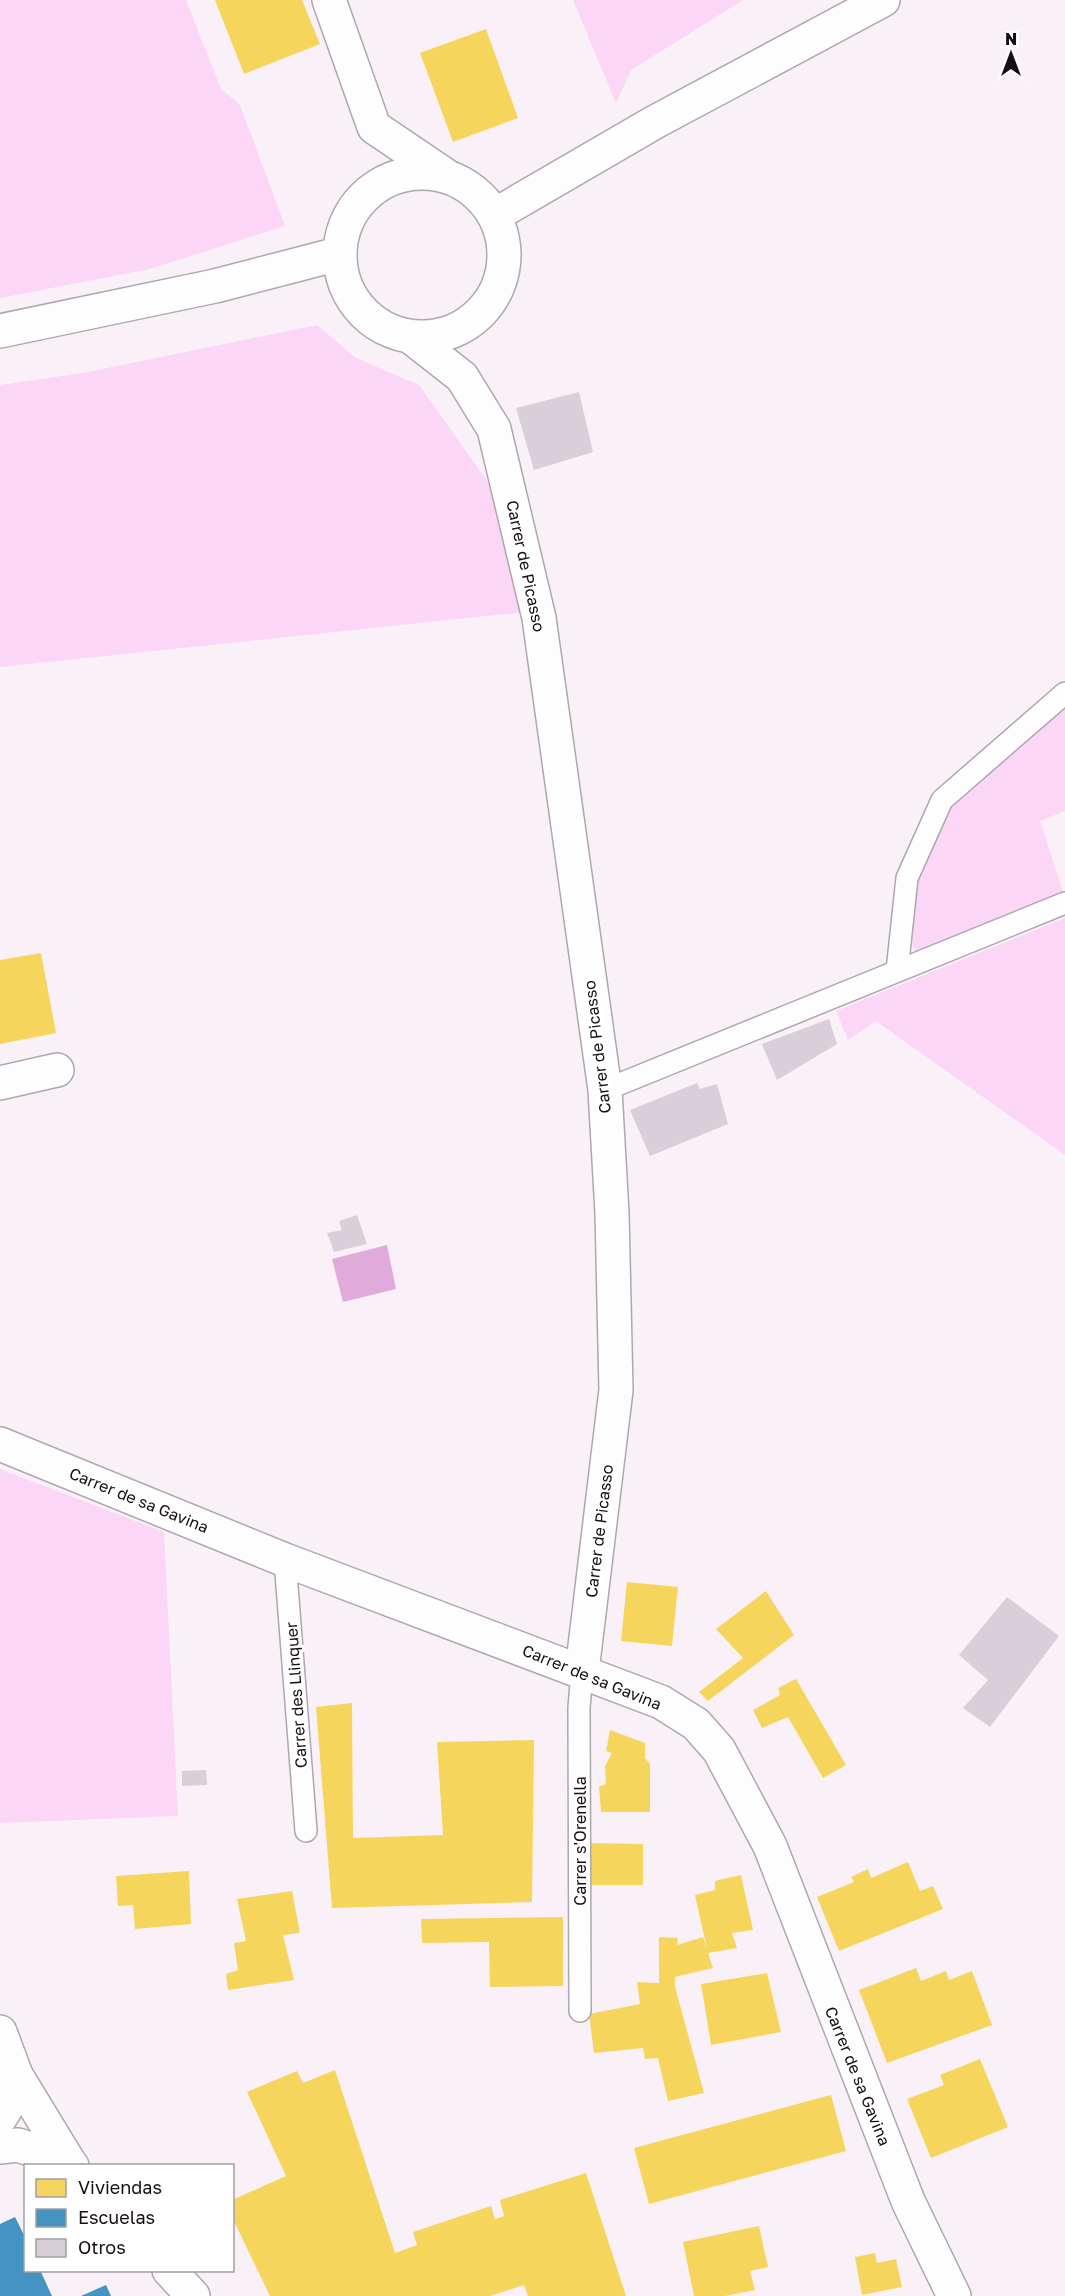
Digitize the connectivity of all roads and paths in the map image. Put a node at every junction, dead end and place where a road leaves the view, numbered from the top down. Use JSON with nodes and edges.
{"nodes":[{"id":1,"x":329,"y":0,"type":"edge"},
{"id":2,"x":883,"y":0,"type":"edge"},
{"id":3,"x":445,"y":175,"type":"junction"},
{"id":4,"x":495,"y":215,"type":"junction"},
{"id":5,"x":338,"y":254,"type":"junction"},
{"id":6,"x":0,"y":331,"type":"edge"},
{"id":7,"x":411,"y":337,"type":"junction"},
{"id":8,"x":1065,"y":693,"type":"edge"},
{"id":9,"x":1065,"y":903,"type":"edge"},
{"id":10,"x":897,"y":971,"type":"junction"},
{"id":11,"x":57,"y":1070,"type":"dead end"},
{"id":12,"x":0,"y":1083,"type":"edge"},
{"id":13,"x":604,"y":1090,"type":"junction"},
{"id":14,"x":0,"y":1444,"type":"edge"},
{"id":15,"x":285,"y":1560,"type":"junction"},
{"id":16,"x":582,"y":1671,"type":"junction"},
{"id":17,"x":306,"y":1830,"type":"dead end"},
{"id":18,"x":580,"y":2011,"type":"dead end"},
{"id":19,"x":0,"y":2032,"type":"edge"},
{"id":20,"x":16,"y":2075,"type":"junction"},
{"id":21,"x":0,"y":2118,"type":"edge"},
{"id":22,"x":0,"y":2147,"type":"edge"},
{"id":23,"x":71,"y":2164,"type":"edge"},
{"id":24,"x":170,"y":2272,"type":"edge"},
{"id":25,"x":193,"y":2296,"type":"edge"},
{"id":26,"x":954,"y":2296,"type":"edge"}],
"edges":[{"from":1,"to":3,"type":"street"},
{"from":2,"to":4,"type":"street"},
{"from":3,"to":4,"type":"street"},
{"from":3,"to":5,"type":"street"},
{"from":4,"to":7,"type":"street"},
{"from":5,"to":6,"type":"street"},
{"from":5,"to":7,"type":"street"},
{"from":7,"to":13,"type":"street","name":"Carrer de Picasso"},
{"from":8,"to":10,"type":"lane"},
{"from":9,"to":10,"type":"lane"},
{"from":10,"to":13,"type":"lane"},
{"from":11,"to":12,"type":"street"},
{"from":13,"to":16,"type":"street","name":"Carrer de Picasso"},
{"from":14,"to":15,"type":"street","name":"Carrer de sa Gavina"},
{"from":15,"to":16,"type":"street","name":"Carrer de sa Gavina"},
{"from":15,"to":17,"type":"lane","name":"Carrer des Llinquer"},
{"from":16,"to":18,"type":"lane","name":"Carrer s'Orenella"},
{"from":16,"to":26,"type":"street","name":"Carrer de sa Gavina"},
{"from":19,"to":20,"type":"street"},
{"from":20,"to":21,"type":"street"},
{"from":20,"to":23,"type":"street"},
{"from":22,"to":23,"type":"street"},
{"from":24,"to":25,"type":"street"}]}
